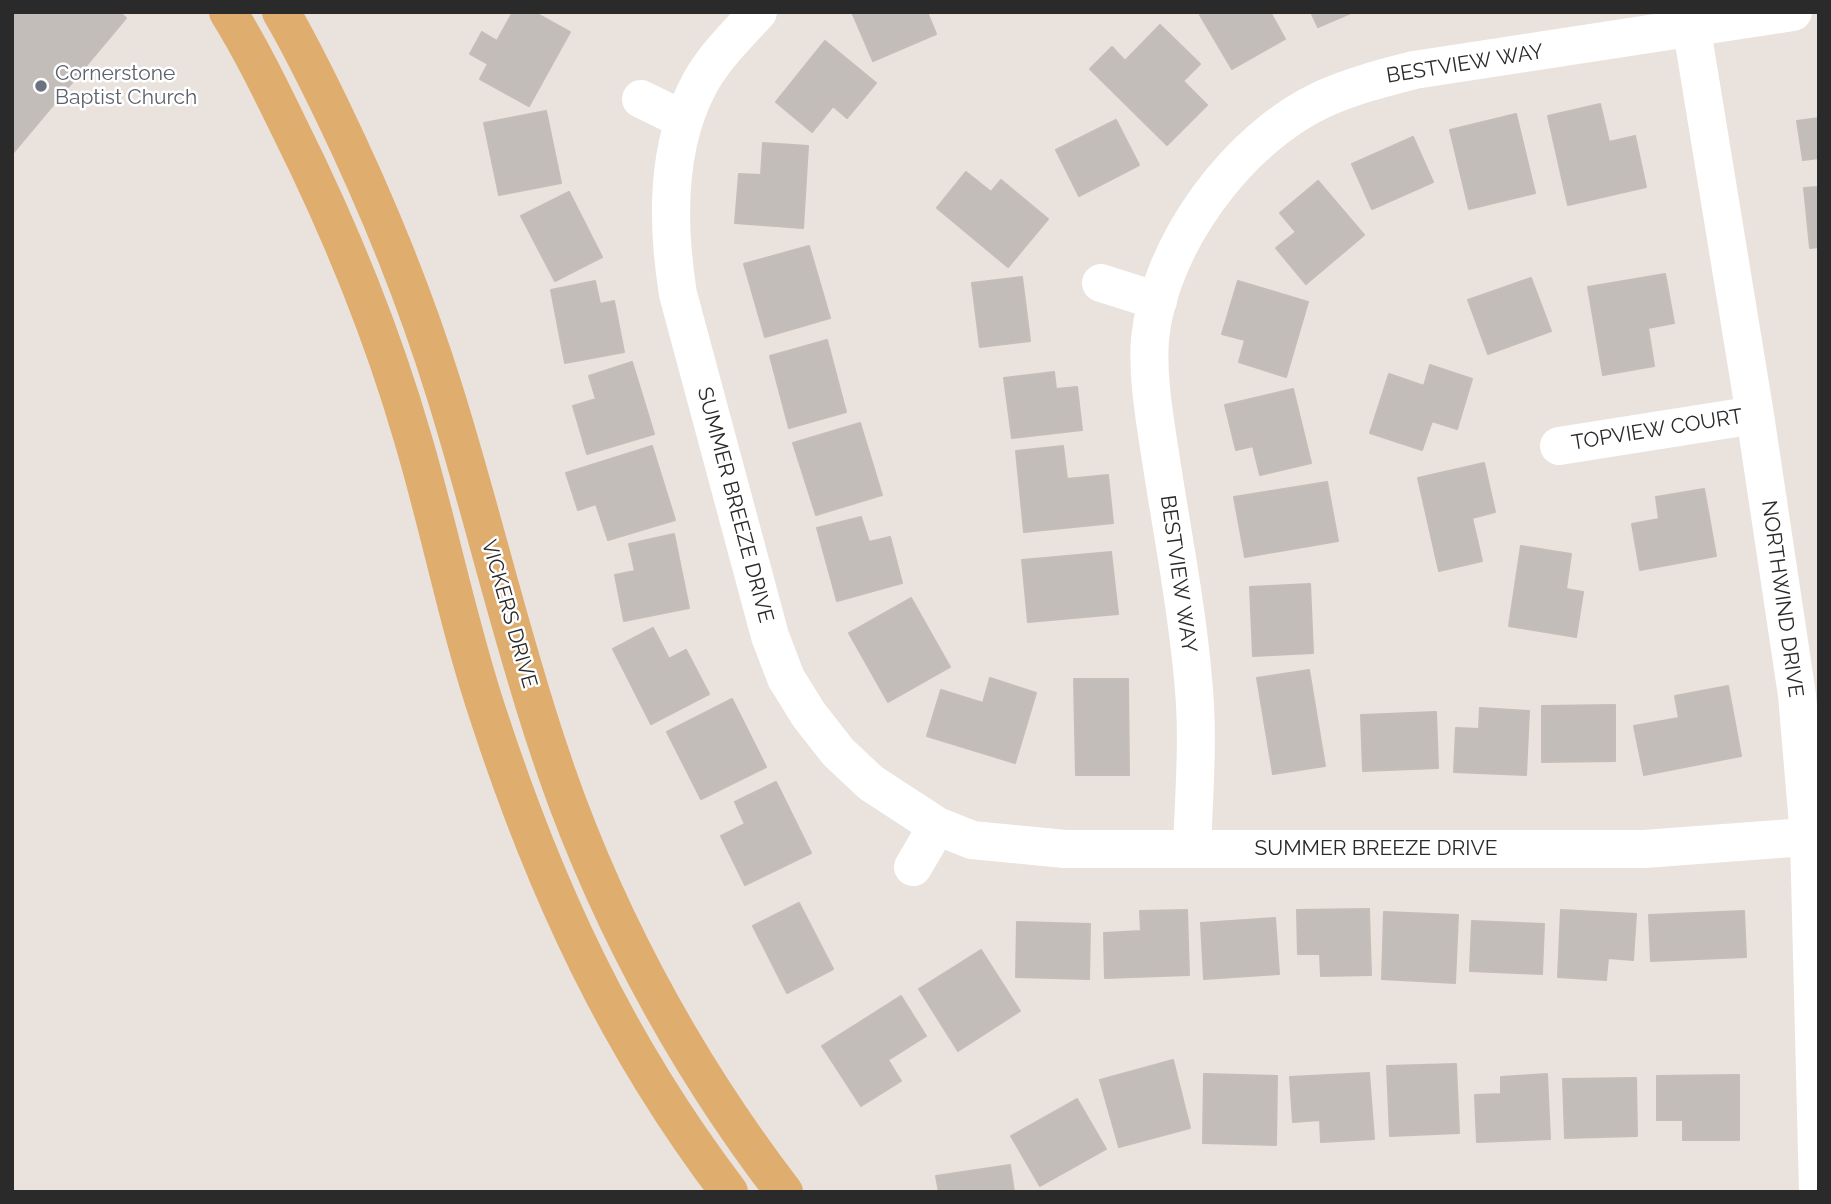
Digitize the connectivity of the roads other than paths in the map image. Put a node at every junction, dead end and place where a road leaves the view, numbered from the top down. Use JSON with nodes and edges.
{"nodes":[{"id":1,"x":228,"y":12,"type":"edge"},
{"id":2,"x":281,"y":12,"type":"edge"},
{"id":3,"x":758,"y":12,"type":"edge"},
{"id":4,"x":1793,"y":12,"type":"edge"},
{"id":5,"x":1690,"y":21,"type":"edge"},
{"id":6,"x":641,"y":99,"type":"dead end"},
{"id":7,"x":684,"y":120,"type":"junction"},
{"id":8,"x":1101,"y":283,"type":"dead end"},
{"id":9,"x":1158,"y":301,"type":"junction"},
{"id":10,"x":1755,"y":415,"type":"junction"},
{"id":11,"x":1559,"y":446,"type":"dead end"},
{"id":12,"x":937,"y":826,"type":"junction"},
{"id":13,"x":1814,"y":836,"type":"edge"},
{"id":14,"x":1192,"y":849,"type":"junction"},
{"id":15,"x":913,"y":867,"type":"dead end"},
{"id":16,"x":729,"y":1192,"type":"edge"},
{"id":17,"x":784,"y":1192,"type":"edge"},
{"id":18,"x":1818,"y":1192,"type":"edge"}],
"edges":[{"from":1,"to":16,"type":"main road"},
{"from":2,"to":17,"type":"main road","name":"VICKERS DRIVE"},
{"from":3,"to":7,"type":"street","name":"SUMMER BREEZE DRIVE"},
{"from":4,"to":5,"type":"street","name":"BESTVIEW WAY"},
{"from":5,"to":9,"type":"street","name":"BESTVIEW WAY"},
{"from":5,"to":10,"type":"street","name":"NORTHWIND DRIVE"},
{"from":6,"to":7,"type":"street"},
{"from":7,"to":12,"type":"street","name":"SUMMER BREEZE DRIVE"},
{"from":8,"to":9,"type":"street"},
{"from":9,"to":14,"type":"street","name":"BESTVIEW WAY"},
{"from":10,"to":11,"type":"street","name":"TOPVIEW COURT"},
{"from":10,"to":13,"type":"street","name":"NORTHWIND DRIVE"},
{"from":12,"to":14,"type":"street","name":"SUMMER BREEZE DRIVE"},
{"from":12,"to":15,"type":"street"},
{"from":13,"to":14,"type":"street","name":"SUMMER BREEZE DRIVE"},
{"from":13,"to":18,"type":"street","name":"NORTHWIND DRIVE"}]}
